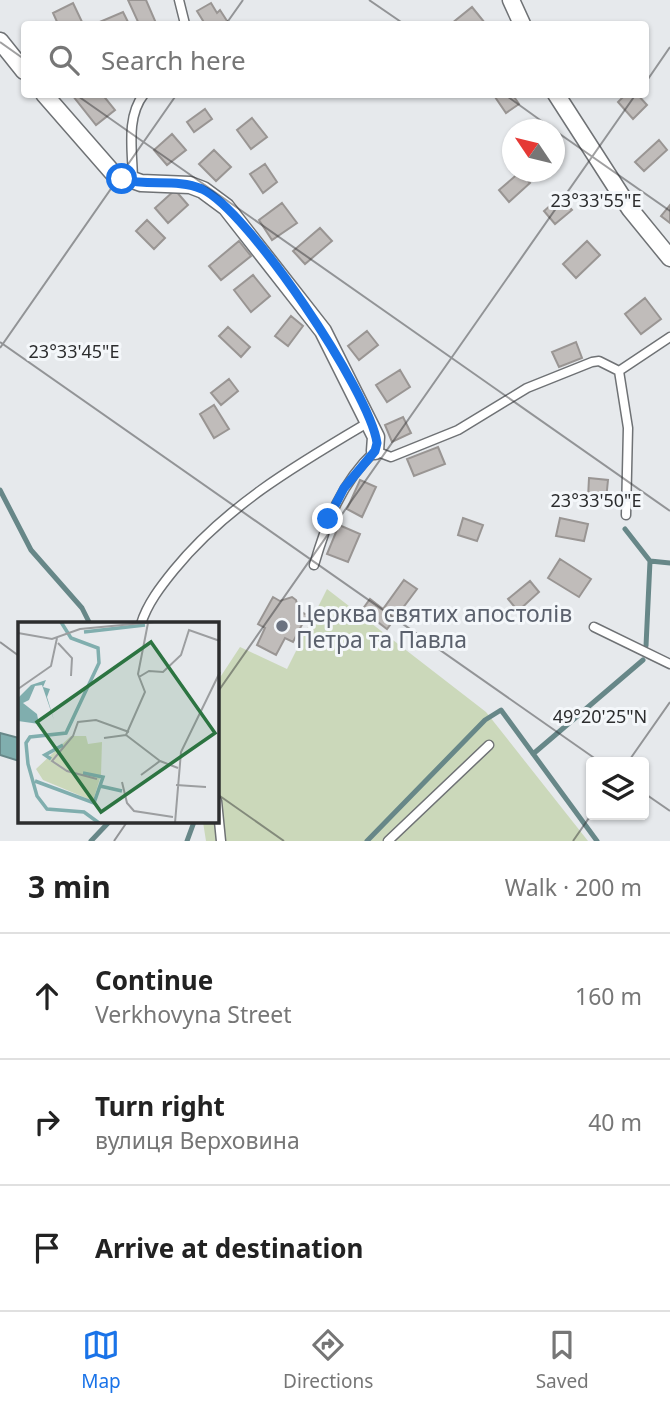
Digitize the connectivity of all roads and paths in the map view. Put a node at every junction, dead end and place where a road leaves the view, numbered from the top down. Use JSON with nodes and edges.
{"nodes":[{"id":1,"x":179,"y":0,"type":"edge"},
{"id":2,"x":511,"y":0,"type":"edge"},
{"id":3,"x":184,"y":21,"type":"edge"},
{"id":4,"x":521,"y":21,"type":"edge"},
{"id":5,"x":0,"y":41,"type":"edge"},
{"id":6,"x":21,"y":67,"type":"edge"},
{"id":7,"x":47,"y":98,"type":"edge"},
{"id":8,"x":141,"y":98,"type":"edge"},
{"id":9,"x":559,"y":98,"type":"edge"},
{"id":10,"x":133,"y":182,"type":"junction"},
{"id":11,"x":670,"y":258,"type":"edge"},
{"id":12,"x":670,"y":337,"type":"edge"},
{"id":13,"x":619,"y":371,"type":"junction"},
{"id":14,"x":369,"y":422,"type":"junction"},
{"id":15,"x":375,"y":451,"type":"junction"},
{"id":16,"x":626,"y":515,"type":"dead end"},
{"id":17,"x":314,"y":565,"type":"dead end"},
{"id":18,"x":142,"y":622,"type":"edge"},
{"id":19,"x":594,"y":627,"type":"dead end"},
{"id":20,"x":670,"y":664,"type":"edge"},
{"id":21,"x":489,"y":745,"type":"dead end"},
{"id":22,"x":219,"y":821,"type":"edge"},
{"id":23,"x":221,"y":841,"type":"edge"},
{"id":24,"x":388,"y":841,"type":"edge"}],
"edges":[{"from":1,"to":3,"type":"lane"},
{"from":2,"to":4,"type":"street"},
{"from":5,"to":6,"type":"street"},
{"from":7,"to":10,"type":"street"},
{"from":8,"to":10,"type":"lane"},
{"from":9,"to":11,"type":"street"},
{"from":10,"to":14,"type":"street"},
{"from":12,"to":13,"type":"lane"},
{"from":13,"to":15,"type":"lane"},
{"from":13,"to":16,"type":"lane"},
{"from":14,"to":15,"type":"street"},
{"from":14,"to":18,"type":"lane"},
{"from":15,"to":17,"type":"lane"},
{"from":19,"to":20,"type":"lane"},
{"from":21,"to":24,"type":"lane"},
{"from":22,"to":23,"type":"lane"}]}
